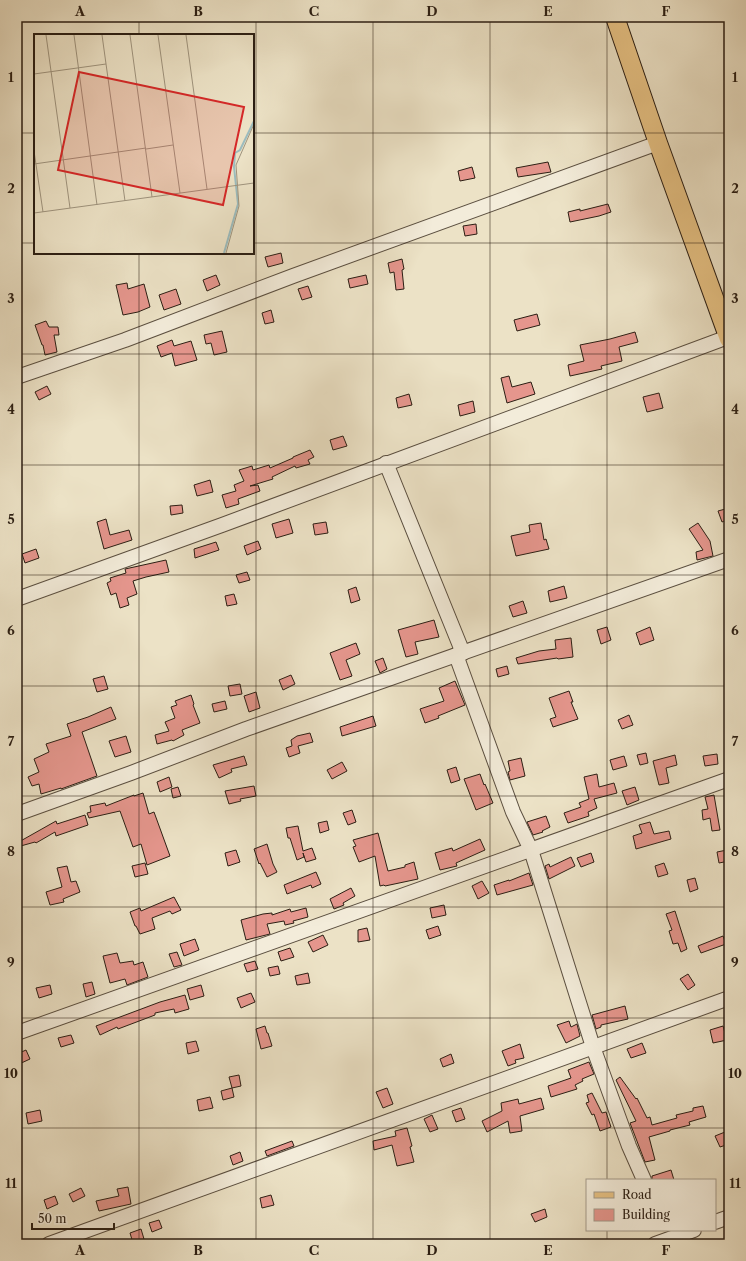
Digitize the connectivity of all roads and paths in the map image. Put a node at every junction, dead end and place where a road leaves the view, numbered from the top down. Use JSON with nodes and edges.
{"nodes":[{"id":1,"x":614,"y":17,"type":"edge"},
{"id":2,"x":658,"y":143,"type":"junction"},
{"id":3,"x":729,"y":338,"type":"edge"},
{"id":4,"x":17,"y":377,"type":"edge"},
{"id":5,"x":386,"y":463,"type":"junction"},
{"id":6,"x":729,"y":559,"type":"edge"},
{"id":7,"x":17,"y":598,"type":"edge"},
{"id":8,"x":459,"y":654,"type":"junction"},
{"id":9,"x":729,"y":779,"type":"edge"},
{"id":10,"x":17,"y":814,"type":"edge"},
{"id":11,"x":531,"y":850,"type":"junction"},
{"id":12,"x":729,"y":998,"type":"edge"},
{"id":13,"x":17,"y":1033,"type":"edge"},
{"id":14,"x":593,"y":1047,"type":"junction"},
{"id":15,"x":644,"y":1179,"type":"edge"},
{"id":16,"x":729,"y":1217,"type":"edge"},
{"id":17,"x":716,"y":1222,"type":"edge"},
{"id":18,"x":691,"y":1231,"type":"edge"},
{"id":19,"x":669,"y":1238,"type":"edge"},
{"id":20,"x":49,"y":1244,"type":"edge"},
{"id":21,"x":655,"y":1244,"type":"edge"}],
"edges":[{"from":1,"to":2,"type":"main road"},
{"from":2,"to":3,"type":"main road"},
{"from":2,"to":4,"type":"street"},
{"from":3,"to":5,"type":"street"},
{"from":5,"to":7,"type":"street"},
{"from":5,"to":8,"type":"street"},
{"from":6,"to":8,"type":"street"},
{"from":8,"to":10,"type":"street"},
{"from":8,"to":11,"type":"street"},
{"from":9,"to":11,"type":"street"},
{"from":11,"to":13,"type":"street"},
{"from":11,"to":14,"type":"street"},
{"from":12,"to":14,"type":"street"},
{"from":14,"to":15,"type":"street"},
{"from":14,"to":20,"type":"street"},
{"from":16,"to":17,"type":"street"},
{"from":18,"to":19,"type":"street"},
{"from":19,"to":21,"type":"street"}]}
